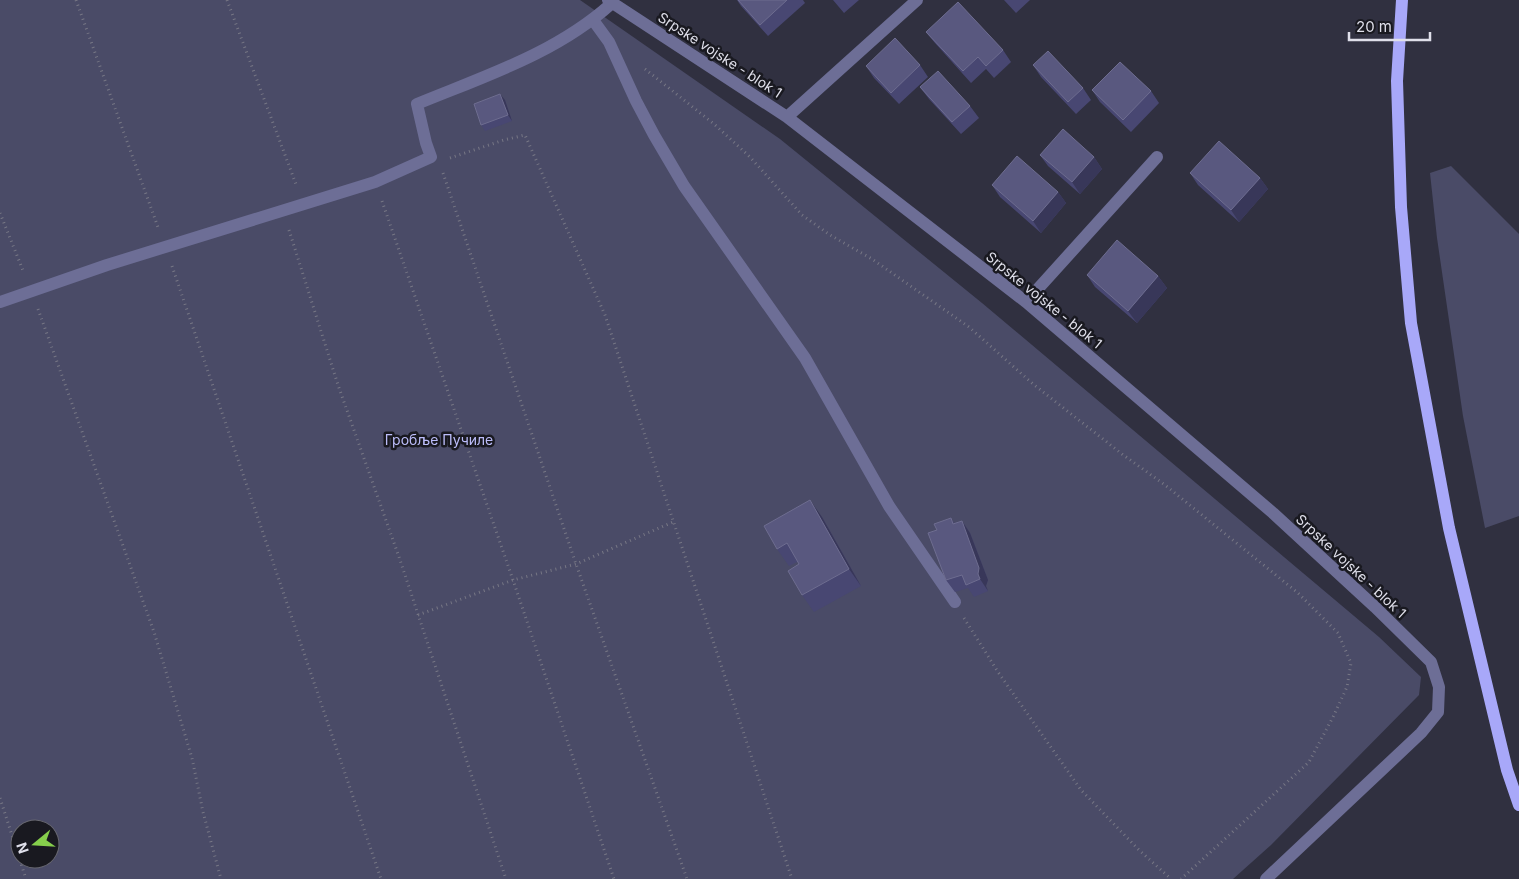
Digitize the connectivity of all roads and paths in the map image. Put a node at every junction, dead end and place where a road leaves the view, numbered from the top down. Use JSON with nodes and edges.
{"nodes":[{"id":1,"x":76,"y":0,"type":"edge"},
{"id":2,"x":227,"y":0,"type":"edge"},
{"id":3,"x":917,"y":0,"type":"edge"},
{"id":4,"x":1402,"y":0,"type":"edge"},
{"id":5,"x":610,"y":1,"type":"edge"},
{"id":6,"x":593,"y":20,"type":"junction"},
{"id":7,"x":639,"y":65,"type":"dead end"},
{"id":8,"x":787,"y":117,"type":"junction"},
{"id":9,"x":1157,"y":157,"type":"dead end"},
{"id":10,"x":447,"y":159,"type":"dead end"},
{"id":11,"x":441,"y":167,"type":"dead end"},
{"id":12,"x":375,"y":182,"type":"junction"},
{"id":13,"x":303,"y":204,"type":"junction"},
{"id":14,"x":282,"y":210,"type":"junction"},
{"id":15,"x":0,"y":212,"type":"edge"},
{"id":16,"x":165,"y":246,"type":"junction"},
{"id":17,"x":31,"y":291,"type":"junction"},
{"id":18,"x":0,"y":302,"type":"edge"},
{"id":19,"x":1026,"y":302,"type":"junction"},
{"id":20,"x":674,"y":522,"type":"junction"},
{"id":21,"x":576,"y":564,"type":"junction"},
{"id":22,"x":513,"y":580,"type":"junction"},
{"id":23,"x":954,"y":602,"type":"joint"},
{"id":24,"x":418,"y":615,"type":"junction"},
{"id":25,"x":0,"y":798,"type":"edge"},
{"id":26,"x":1519,"y":805,"type":"edge"},
{"id":27,"x":26,"y":879,"type":"edge"},
{"id":28,"x":221,"y":879,"type":"edge"},
{"id":29,"x":381,"y":879,"type":"edge"},
{"id":30,"x":506,"y":879,"type":"edge"},
{"id":31,"x":614,"y":879,"type":"edge"},
{"id":32,"x":687,"y":879,"type":"edge"},
{"id":33,"x":792,"y":879,"type":"edge"},
{"id":34,"x":1171,"y":879,"type":"edge"},
{"id":35,"x":1182,"y":879,"type":"edge"},
{"id":36,"x":1266,"y":879,"type":"edge"}],
"edges":[{"from":1,"to":16,"type":"path"},
{"from":2,"to":13,"type":"path"},
{"from":3,"to":8,"type":"street"},
{"from":4,"to":26,"type":"main road"},
{"from":5,"to":6,"type":"street"},
{"from":5,"to":8,"type":"street","name":"Srpske vojske - blok 1"},
{"from":6,"to":12,"type":"street"},
{"from":6,"to":23,"type":"street"},
{"from":7,"to":35,"type":"path"},
{"from":8,"to":19,"type":"street","name":"Srpske vojske - blok 1"},
{"from":9,"to":19,"type":"street"},
{"from":10,"to":20,"type":"path"},
{"from":11,"to":21,"type":"path"},
{"from":12,"to":13,"type":"street"},
{"from":12,"to":22,"type":"path"},
{"from":13,"to":14,"type":"street"},
{"from":14,"to":16,"type":"street"},
{"from":14,"to":24,"type":"path"},
{"from":15,"to":17,"type":"path"},
{"from":16,"to":17,"type":"street"},
{"from":16,"to":29,"type":"path"},
{"from":17,"to":18,"type":"street"},
{"from":17,"to":28,"type":"path"},
{"from":19,"to":36,"type":"street","name":"Srpske vojske - blok 1"},
{"from":20,"to":21,"type":"path"},
{"from":20,"to":33,"type":"path"},
{"from":21,"to":22,"type":"path"},
{"from":21,"to":32,"type":"path"},
{"from":22,"to":24,"type":"path"},
{"from":22,"to":31,"type":"path"},
{"from":23,"to":34,"type":"path"},
{"from":24,"to":30,"type":"path"},
{"from":25,"to":27,"type":"path"}]}
